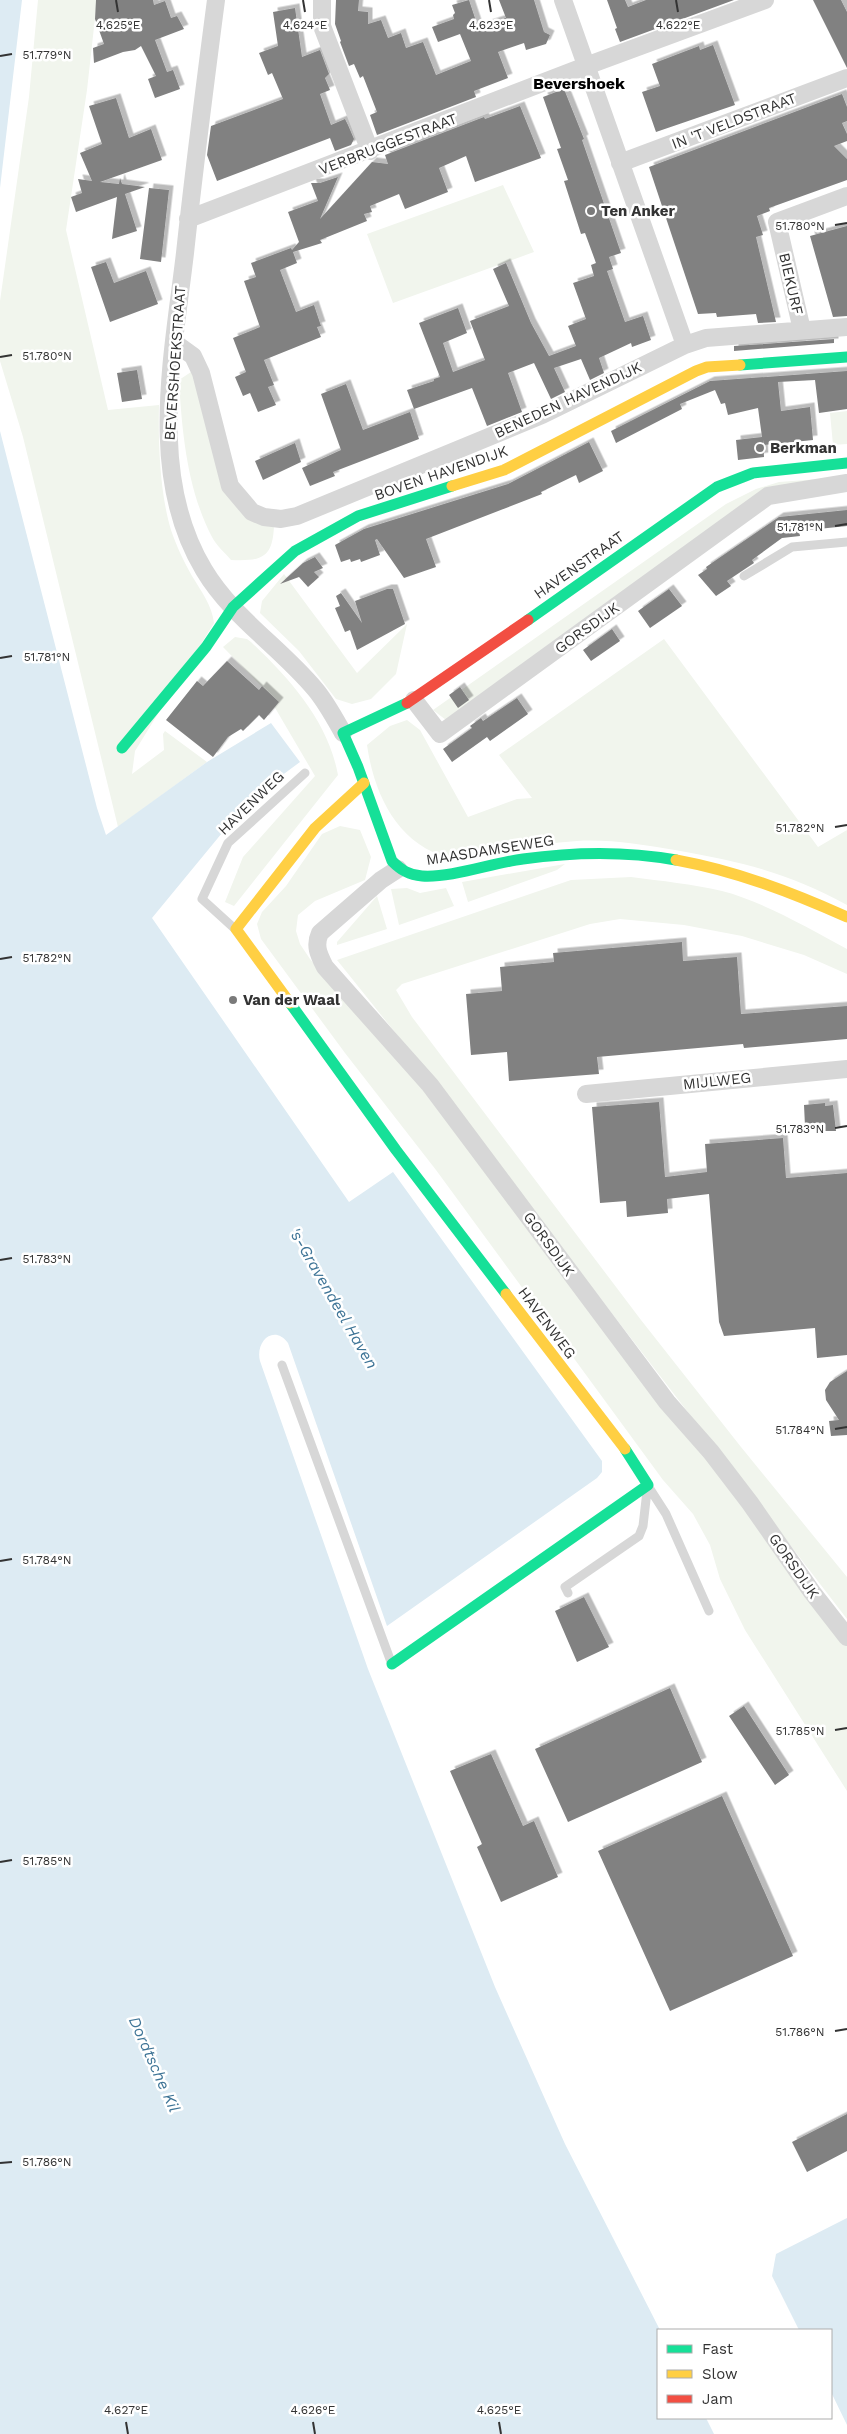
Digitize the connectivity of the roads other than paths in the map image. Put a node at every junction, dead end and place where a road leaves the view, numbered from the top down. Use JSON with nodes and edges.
{"nodes":[{"id":1,"x":216,"y":0,"type":"edge"},
{"id":2,"x":322,"y":0,"type":"edge"},
{"id":3,"x":563,"y":0,"type":"edge"},
{"id":4,"x":765,"y":0,"type":"edge"},
{"id":5,"x":586,"y":66,"type":"junction"},
{"id":6,"x":847,"y":78,"type":"edge"},
{"id":7,"x":370,"y":151,"type":"junction"},
{"id":8,"x":620,"y":163,"type":"junction"},
{"id":9,"x":847,"y":196,"type":"edge"},
{"id":10,"x":188,"y":220,"type":"junction"},
{"id":11,"x":847,"y":327,"type":"edge"},
{"id":12,"x":802,"y":330,"type":"junction"},
{"id":13,"x":175,"y":343,"type":"junction"},
{"id":14,"x":684,"y":345,"type":"junction"},
{"id":15,"x":847,"y":357,"type":"edge"},
{"id":16,"x":847,"y":463,"type":"edge"},
{"id":17,"x":847,"y":483,"type":"edge"},
{"id":18,"x":847,"y":494,"type":"edge"},
{"id":19,"x":768,"y":496,"type":"junction"},
{"id":20,"x":847,"y":542,"type":"edge"},
{"id":21,"x":744,"y":576,"type":"dead end"},
{"id":22,"x":233,"y":607,"type":"junction"},
{"id":23,"x":414,"y":700,"type":"junction"},
{"id":24,"x":342,"y":733,"type":"junction"},
{"id":25,"x":122,"y":748,"type":"dead end"},
{"id":26,"x":305,"y":773,"type":"dead end"},
{"id":27,"x":364,"y":783,"type":"junction"},
{"id":28,"x":398,"y":869,"type":"junction"},
{"id":29,"x":847,"y":917,"type":"edge"},
{"id":30,"x":236,"y":929,"type":"junction"},
{"id":31,"x":847,"y":1068,"type":"edge"},
{"id":32,"x":586,"y":1094,"type":"dead end"},
{"id":33,"x":282,"y":1364,"type":"dead end"},
{"id":34,"x":648,"y":1485,"type":"junction"},
{"id":35,"x":568,"y":1593,"type":"dead end"},
{"id":36,"x":709,"y":1611,"type":"dead end"},
{"id":37,"x":847,"y":1637,"type":"edge"},
{"id":38,"x":392,"y":1664,"type":"joint"}],
"edges":[{"from":1,"to":10,"type":"street","name":"BEVERSHOEKSTRAAT"},
{"from":2,"to":7,"type":"street"},
{"from":3,"to":5,"type":"street"},
{"from":4,"to":5,"type":"street","name":"VERBRUGGESTRAAT"},
{"from":5,"to":7,"type":"street","name":"VERBRUGGESTRAAT"},
{"from":5,"to":8,"type":"street"},
{"from":6,"to":8,"type":"street","name":"IN 'T VELDSTRAAT"},
{"from":7,"to":10,"type":"street","name":"VERBRUGGESTRAAT"},
{"from":8,"to":14,"type":"street"},
{"from":9,"to":12,"type":"street","name":"BIEKURF"},
{"from":10,"to":13,"type":"street","name":"BEVERSHOEKSTRAAT"},
{"from":11,"to":12,"type":"street","name":"BENEDEN HAVENDIJK"},
{"from":12,"to":14,"type":"street","name":"BENEDEN HAVENDIJK"},
{"from":13,"to":14,"type":"street","name":"BENEDEN HAVENDIJK"},
{"from":13,"to":22,"type":"street","name":"BEVERSHOEKSTRAAT"},
{"from":15,"to":22,"type":"street","name":"BOVEN HAVENDIJK"},
{"from":16,"to":23,"type":"street","name":"HAVENSTRAAT"},
{"from":17,"to":19,"type":"street","name":"GORSDIJK"},
{"from":18,"to":19,"type":"street"},
{"from":19,"to":23,"type":"street","name":"GORSDIJK"},
{"from":20,"to":21,"type":"lane"},
{"from":22,"to":24,"type":"street","name":"BEVERSHOEKSTRAAT"},
{"from":22,"to":25,"type":"street","name":"BOVEN HAVENDIJK"},
{"from":23,"to":24,"type":"street","name":"HAVENSTRAAT"},
{"from":24,"to":27,"type":"street","name":"BEVERSHOEKSTRAAT"},
{"from":26,"to":30,"type":"lane","name":"HAVENWEG"},
{"from":27,"to":28,"type":"street","name":"BEVERSHOEKSTRAAT"},
{"from":27,"to":30,"type":"street"},
{"from":28,"to":29,"type":"street","name":"MAASDAMSEWEG"},
{"from":28,"to":37,"type":"street","name":"GORSDIJK"},
{"from":30,"to":34,"type":"street","name":"HAVENWEG"},
{"from":31,"to":32,"type":"street","name":"MIJLWEG"},
{"from":33,"to":38,"type":"lane"},
{"from":34,"to":35,"type":"lane"},
{"from":34,"to":36,"type":"lane"},
{"from":34,"to":38,"type":"street"}]}
